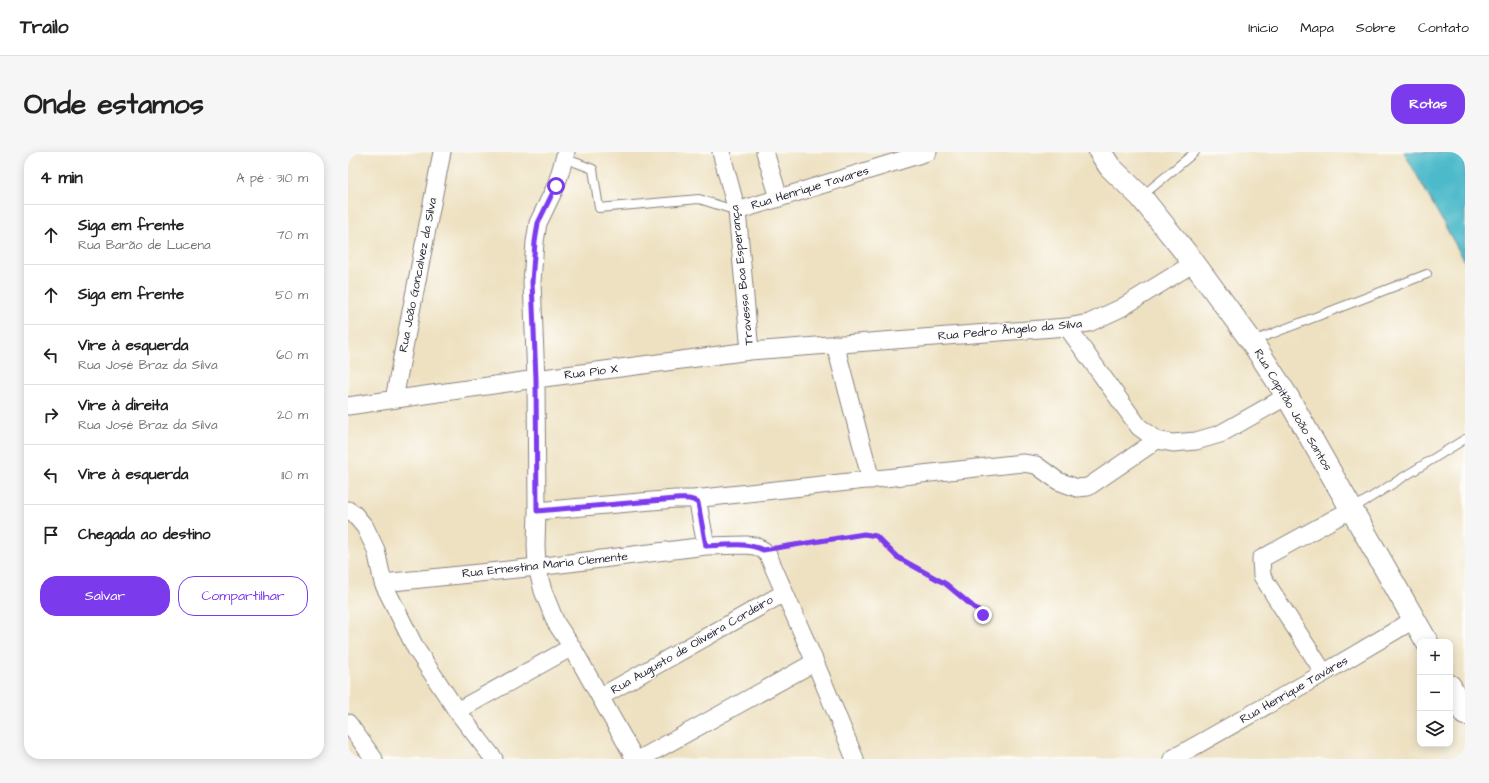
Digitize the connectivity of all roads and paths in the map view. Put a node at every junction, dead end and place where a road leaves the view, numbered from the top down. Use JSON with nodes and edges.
{"nodes":[{"id":1,"x":442,"y":152,"type":"edge"},
{"id":2,"x":721,"y":152,"type":"edge"},
{"id":3,"x":765,"y":152,"type":"edge"},
{"id":4,"x":928,"y":152,"type":"edge"},
{"id":5,"x":1196,"y":152,"type":"edge"},
{"id":6,"x":565,"y":155,"type":"edge"},
{"id":7,"x":1112,"y":158,"type":"edge"},
{"id":8,"x":1139,"y":195,"type":"junction"},
{"id":9,"x":779,"y":198,"type":"junction"},
{"id":10,"x":737,"y":211,"type":"junction"},
{"id":11,"x":1194,"y":263,"type":"junction"},
{"id":12,"x":1428,"y":274,"type":"dead end"},
{"id":13,"x":1067,"y":327,"type":"junction"},
{"id":14,"x":1252,"y":342,"type":"junction"},
{"id":15,"x":835,"y":344,"type":"junction"},
{"id":16,"x":750,"y":351,"type":"junction"},
{"id":17,"x":536,"y":379,"type":"junction"},
{"id":18,"x":1287,"y":396,"type":"junction"},
{"id":19,"x":394,"y":399,"type":"junction"},
{"id":20,"x":348,"y":406,"type":"edge"},
{"id":21,"x":1465,"y":439,"type":"edge"},
{"id":22,"x":1157,"y":440,"type":"junction"},
{"id":23,"x":871,"y":480,"type":"junction"},
{"id":24,"x":693,"y":499,"type":"junction"},
{"id":25,"x":1352,"y":509,"type":"junction"},
{"id":26,"x":348,"y":510,"type":"edge"},
{"id":27,"x":537,"y":511,"type":"junction"},
{"id":28,"x":706,"y":546,"type":"junction"},
{"id":29,"x":763,"y":550,"type":"junction"},
{"id":30,"x":538,"y":567,"type":"junction"},
{"id":31,"x":383,"y":583,"type":"junction"},
{"id":32,"x":784,"y":593,"type":"junction"},
{"id":33,"x":983,"y":615,"type":"dead end"},
{"id":34,"x":1414,"y":619,"type":"junction"},
{"id":35,"x":1424,"y":639,"type":"edge"},
{"id":36,"x":572,"y":647,"type":"junction"},
{"id":37,"x":816,"y":662,"type":"junction"},
{"id":38,"x":1324,"y":673,"type":"junction"},
{"id":39,"x":1453,"y":692,"type":"edge"},
{"id":40,"x":600,"y":697,"type":"junction"},
{"id":41,"x":458,"y":711,"type":"junction"},
{"id":42,"x":1465,"y":714,"type":"edge"},
{"id":43,"x":348,"y":723,"type":"edge"},
{"id":44,"x":374,"y":759,"type":"edge"},
{"id":45,"x":494,"y":759,"type":"edge"},
{"id":46,"x":635,"y":759,"type":"edge"},
{"id":47,"x":640,"y":759,"type":"edge"},
{"id":48,"x":855,"y":759,"type":"edge"},
{"id":49,"x":1172,"y":759,"type":"edge"}],
"edges":[{"from":1,"to":19,"type":"street","name":"Rua João Goncalvez da Silva"},
{"from":2,"to":10,"type":"street","name":"Travessa Boa Esperança"},
{"from":3,"to":9,"type":"street"},
{"from":4,"to":9,"type":"street","name":"Rua Henrique Tavares"},
{"from":5,"to":8,"type":"lane"},
{"from":6,"to":10,"type":"lane"},
{"from":6,"to":17,"type":"street"},
{"from":7,"to":8,"type":"street","name":"Rua Capitão João Santos"},
{"from":8,"to":11,"type":"street","name":"Rua Capitão João Santos"},
{"from":9,"to":10,"type":"street","name":"Rua Henrique Tavares"},
{"from":10,"to":16,"type":"street","name":"Travessa Boa Esperança"},
{"from":11,"to":13,"type":"street","name":"Rua Pedro Ângelo da Silva"},
{"from":11,"to":14,"type":"street","name":"Rua Capitão João Santos"},
{"from":12,"to":14,"type":"lane"},
{"from":13,"to":15,"type":"street","name":"Rua Pedro Ângelo da Silva"},
{"from":13,"to":22,"type":"street"},
{"from":14,"to":18,"type":"street","name":"Rua Capitão João Santos"},
{"from":15,"to":16,"type":"street","name":"Rua Pio X"},
{"from":15,"to":23,"type":"street"},
{"from":16,"to":17,"type":"street","name":"Rua Pio X"},
{"from":17,"to":19,"type":"street","name":"Rua Pio X"},
{"from":17,"to":27,"type":"street"},
{"from":18,"to":22,"type":"street"},
{"from":18,"to":25,"type":"street","name":"Rua Capitão João Santos"},
{"from":19,"to":20,"type":"street","name":"Rua Pio X"},
{"from":21,"to":25,"type":"lane"},
{"from":22,"to":23,"type":"street"},
{"from":23,"to":24,"type":"street"},
{"from":24,"to":27,"type":"street"},
{"from":24,"to":28,"type":"street"},
{"from":25,"to":34,"type":"street","name":"Rua Capitão João Santos"},
{"from":25,"to":38,"type":"street"},
{"from":26,"to":31,"type":"street"},
{"from":27,"to":30,"type":"street"},
{"from":28,"to":29,"type":"street","name":"Rua Ernestina Maria Clemente"},
{"from":28,"to":30,"type":"street","name":"Rua Ernestina Maria Clemente"},
{"from":29,"to":32,"type":"street"},
{"from":29,"to":33,"type":"path"},
{"from":30,"to":31,"type":"street","name":"Rua Ernestina Maria Clemente"},
{"from":30,"to":36,"type":"street"},
{"from":31,"to":41,"type":"street"},
{"from":32,"to":37,"type":"street"},
{"from":32,"to":40,"type":"street","name":"Rua Augusto de Oliveira Cordeiro"},
{"from":34,"to":35,"type":"street","name":"Rua Capitão João Santos"},
{"from":34,"to":38,"type":"street","name":"Rua Henrique Taváres"},
{"from":36,"to":40,"type":"street"},
{"from":36,"to":41,"type":"street"},
{"from":37,"to":47,"type":"street"},
{"from":37,"to":48,"type":"street"},
{"from":38,"to":49,"type":"street","name":"Rua Henrique Taváres"},
{"from":39,"to":42,"type":"street"},
{"from":40,"to":46,"type":"street"},
{"from":41,"to":45,"type":"street"},
{"from":43,"to":44,"type":"street"}]}
